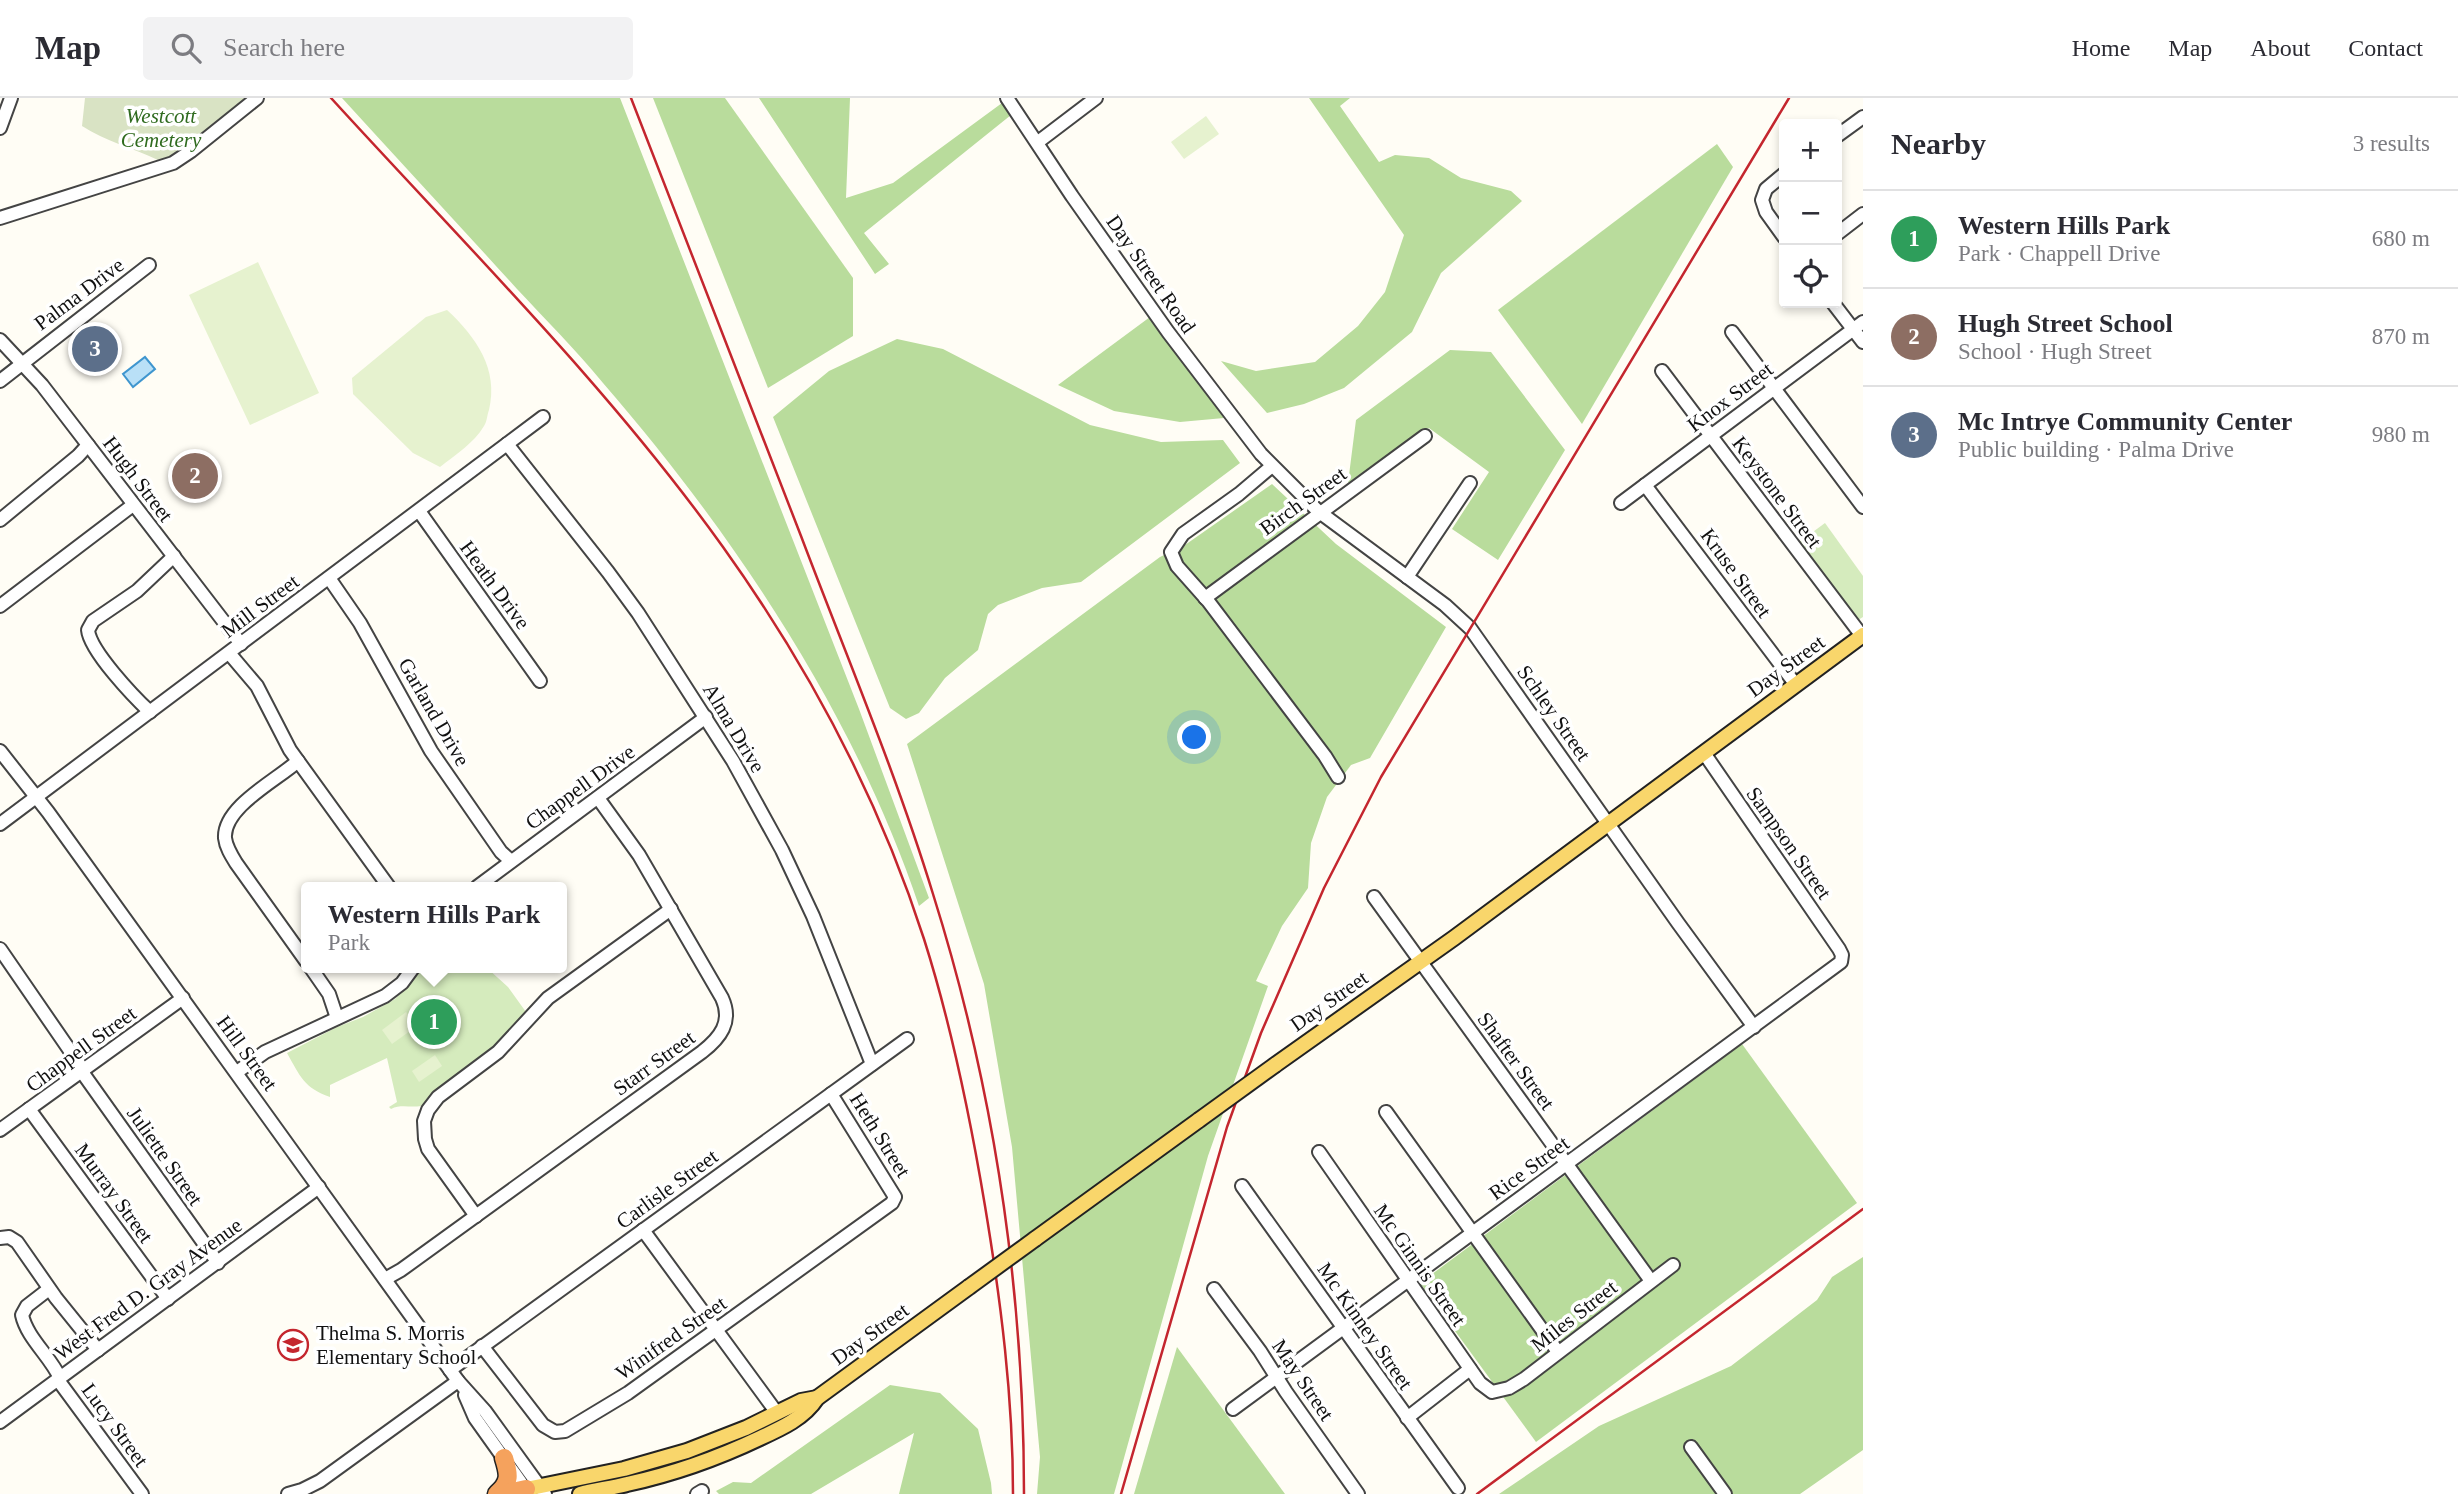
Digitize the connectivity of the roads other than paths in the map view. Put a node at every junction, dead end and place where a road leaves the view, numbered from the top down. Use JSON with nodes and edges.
{"nodes":[{"id":1,"x":11,"y":98,"type":"edge"},
{"id":2,"x":257,"y":98,"type":"edge"},
{"id":3,"x":1007,"y":98,"type":"edge"},
{"id":4,"x":1096,"y":98,"type":"edge"},
{"id":5,"x":1863,"y":117,"type":"edge"},
{"id":6,"x":0,"y":128,"type":"edge"},
{"id":7,"x":1842,"y":132,"type":"edge"},
{"id":8,"x":1038,"y":142,"type":"junction"},
{"id":9,"x":1779,"y":178,"type":"edge"},
{"id":10,"x":1863,"y":214,"type":"edge"},
{"id":11,"x":0,"y":218,"type":"edge"},
{"id":12,"x":1779,"y":230,"type":"edge"},
{"id":13,"x":1842,"y":230,"type":"edge"},
{"id":14,"x":149,"y":265,"type":"dead end"},
{"id":15,"x":1838,"y":308,"type":"edge"},
{"id":16,"x":1858,"y":326,"type":"edge"},
{"id":17,"x":1732,"y":332,"type":"dead end"},
{"id":18,"x":0,"y":340,"type":"edge"},
{"id":19,"x":1863,"y":342,"type":"edge"},
{"id":20,"x":21,"y":363,"type":"junction"},
{"id":21,"x":1662,"y":371,"type":"dead end"},
{"id":22,"x":0,"y":381,"type":"edge"},
{"id":23,"x":1775,"y":388,"type":"junction"},
{"id":24,"x":543,"y":417,"type":"dead end"},
{"id":25,"x":1426,"y":436,"type":"dead end"},
{"id":26,"x":1711,"y":436,"type":"junction"},
{"id":27,"x":507,"y":444,"type":"junction"},
{"id":28,"x":88,"y":445,"type":"junction"},
{"id":29,"x":1273,"y":467,"type":"junction"},
{"id":30,"x":1470,"y":483,"type":"dead end"},
{"id":31,"x":1645,"y":485,"type":"junction"},
{"id":32,"x":1621,"y":503,"type":"dead end"},
{"id":33,"x":133,"y":505,"type":"junction"},
{"id":34,"x":1863,"y":507,"type":"edge"},
{"id":35,"x":419,"y":511,"type":"junction"},
{"id":36,"x":1320,"y":512,"type":"junction"},
{"id":37,"x":0,"y":520,"type":"edge"},
{"id":38,"x":174,"y":556,"type":"junction"},
{"id":39,"x":1407,"y":577,"type":"junction"},
{"id":40,"x":329,"y":578,"type":"junction"},
{"id":41,"x":1205,"y":598,"type":"junction"},
{"id":42,"x":0,"y":606,"type":"edge"},
{"id":43,"x":1863,"y":636,"type":"edge"},
{"id":44,"x":240,"y":645,"type":"junction"},
{"id":45,"x":229,"y":653,"type":"junction"},
{"id":46,"x":540,"y":681,"type":"dead end"},
{"id":47,"x":1796,"y":685,"type":"junction"},
{"id":48,"x":150,"y":712,"type":"junction"},
{"id":49,"x":706,"y":718,"type":"junction"},
{"id":50,"x":0,"y":751,"type":"edge"},
{"id":51,"x":1704,"y":753,"type":"junction"},
{"id":52,"x":298,"y":761,"type":"junction"},
{"id":53,"x":1338,"y":777,"type":"dead end"},
{"id":54,"x":36,"y":798,"type":"junction"},
{"id":55,"x":598,"y":798,"type":"junction"},
{"id":56,"x":0,"y":824,"type":"edge"},
{"id":57,"x":1607,"y":824,"type":"junction"},
{"id":58,"x":511,"y":861,"type":"junction"},
{"id":59,"x":385,"y":882,"type":"edge"},
{"id":60,"x":484,"y":882,"type":"edge"},
{"id":61,"x":1374,"y":897,"type":"dead end"},
{"id":62,"x":671,"y":909,"type":"junction"},
{"id":63,"x":0,"y":949,"type":"edge"},
{"id":64,"x":301,"y":954,"type":"edge"},
{"id":65,"x":1842,"y":955,"type":"joint"},
{"id":66,"x":1420,"y":962,"type":"junction"},
{"id":67,"x":314,"y":973,"type":"edge"},
{"id":68,"x":409,"y":973,"type":"edge"},
{"id":69,"x":183,"y":998,"type":"junction"},
{"id":70,"x":337,"y":1018,"type":"junction"},
{"id":71,"x":1754,"y":1027,"type":"junction"},
{"id":72,"x":907,"y":1040,"type":"dead end"},
{"id":73,"x":872,"y":1064,"type":"junction"},
{"id":74,"x":83,"y":1071,"type":"junction"},
{"id":75,"x":237,"y":1072,"type":"junction"},
{"id":76,"x":831,"y":1094,"type":"junction"},
{"id":77,"x":29,"y":1109,"type":"junction"},
{"id":78,"x":1386,"y":1112,"type":"dead end"},
{"id":79,"x":0,"y":1130,"type":"edge"},
{"id":80,"x":1319,"y":1152,"type":"dead end"},
{"id":81,"x":1567,"y":1165,"type":"junction"},
{"id":82,"x":1242,"y":1186,"type":"dead end"},
{"id":83,"x":318,"y":1187,"type":"junction"},
{"id":84,"x":895,"y":1198,"type":"joint"},
{"id":85,"x":476,"y":1216,"type":"junction"},
{"id":86,"x":643,"y":1230,"type":"junction"},
{"id":87,"x":1472,"y":1234,"type":"junction"},
{"id":88,"x":0,"y":1238,"type":"edge"},
{"id":89,"x":218,"y":1263,"type":"junction"},
{"id":90,"x":1673,"y":1265,"type":"dead end"},
{"id":91,"x":385,"y":1279,"type":"junction"},
{"id":92,"x":1407,"y":1281,"type":"junction"},
{"id":93,"x":1651,"y":1281,"type":"junction"},
{"id":94,"x":49,"y":1289,"type":"junction"},
{"id":95,"x":1214,"y":1289,"type":"dead end"},
{"id":96,"x":168,"y":1299,"type":"junction"},
{"id":97,"x":1342,"y":1328,"type":"junction"},
{"id":98,"x":717,"y":1329,"type":"junction"},
{"id":99,"x":482,"y":1346,"type":"junction"},
{"id":100,"x":98,"y":1350,"type":"junction"},
{"id":101,"x":1558,"y":1352,"type":"junction"},
{"id":102,"x":1470,"y":1369,"type":"junction"},
{"id":103,"x":450,"y":1370,"type":"junction"},
{"id":104,"x":1276,"y":1377,"type":"junction"},
{"id":105,"x":59,"y":1379,"type":"junction"},
{"id":106,"x":458,"y":1381,"type":"junction"},
{"id":107,"x":1496,"y":1392,"type":"joint"},
{"id":108,"x":817,"y":1398,"type":"junction"},
{"id":109,"x":1233,"y":1409,"type":"dead end"},
{"id":110,"x":777,"y":1413,"type":"junction"},
{"id":111,"x":1407,"y":1418,"type":"junction"},
{"id":112,"x":0,"y":1422,"type":"edge"},
{"id":113,"x":1691,"y":1447,"type":"dead end"},
{"id":114,"x":504,"y":1458,"type":"junction"},
{"id":115,"x":1458,"y":1488,"type":"dead end"},
{"id":116,"x":535,"y":1491,"type":"edge"},
{"id":117,"x":585,"y":1493,"type":"edge"},
{"id":118,"x":142,"y":1494,"type":"edge"},
{"id":119,"x":289,"y":1494,"type":"edge"},
{"id":120,"x":497,"y":1494,"type":"edge"},
{"id":121,"x":503,"y":1494,"type":"edge"},
{"id":122,"x":1358,"y":1494,"type":"edge"},
{"id":123,"x":1725,"y":1494,"type":"edge"}],
"edges":[{"from":1,"to":6,"type":"street"},
{"from":2,"to":11,"type":"street"},
{"from":3,"to":8,"type":"street","name":"Day Street Road"},
{"from":4,"to":8,"type":"street"},
{"from":5,"to":7,"type":"street"},
{"from":8,"to":29,"type":"street","name":"Day Street Road"},
{"from":9,"to":12,"type":"street"},
{"from":10,"to":13,"type":"street"},
{"from":14,"to":20,"type":"street","name":"Palma Drive"},
{"from":15,"to":16,"type":"street"},
{"from":16,"to":19,"type":"street"},
{"from":16,"to":23,"type":"street","name":"Knox Street"},
{"from":17,"to":23,"type":"street"},
{"from":18,"to":20,"type":"street","name":"Hugh Street"},
{"from":20,"to":22,"type":"street","name":"Palma Drive"},
{"from":20,"to":28,"type":"street","name":"Hugh Street"},
{"from":21,"to":26,"type":"street","name":"Keystone Street"},
{"from":23,"to":26,"type":"street","name":"Knox Street"},
{"from":23,"to":34,"type":"street"},
{"from":24,"to":27,"type":"street","name":"Mill Street"},
{"from":25,"to":36,"type":"street","name":"Birch Street"},
{"from":26,"to":31,"type":"street","name":"Knox Street"},
{"from":26,"to":43,"type":"street","name":"Keystone Street"},
{"from":27,"to":35,"type":"street","name":"Mill Street"},
{"from":27,"to":49,"type":"street","name":"Alma Drive"},
{"from":28,"to":33,"type":"street","name":"Hugh Street"},
{"from":28,"to":37,"type":"street"},
{"from":29,"to":36,"type":"street","name":"Schley Street"},
{"from":29,"to":41,"type":"street"},
{"from":30,"to":39,"type":"street"},
{"from":31,"to":32,"type":"street","name":"Knox Street"},
{"from":31,"to":47,"type":"street","name":"Kruse Street"},
{"from":33,"to":38,"type":"street","name":"Hugh Street"},
{"from":33,"to":42,"type":"street"},
{"from":35,"to":40,"type":"street","name":"Mill Street"},
{"from":35,"to":46,"type":"street","name":"Heath Drive"},
{"from":36,"to":39,"type":"street","name":"Schley Street"},
{"from":36,"to":41,"type":"street","name":"Birch Street"},
{"from":38,"to":44,"type":"street","name":"Hugh Street"},
{"from":38,"to":48,"type":"street"},
{"from":39,"to":57,"type":"street","name":"Schley Street"},
{"from":40,"to":44,"type":"street","name":"Mill Street"},
{"from":40,"to":58,"type":"street","name":"Garland Drive"},
{"from":41,"to":53,"type":"street"},
{"from":43,"to":47,"type":"main road","name":"Day Street"},
{"from":44,"to":45,"type":"street","name":"Mill Street"},
{"from":45,"to":48,"type":"street","name":"Mill Street"},
{"from":45,"to":52,"type":"street"},
{"from":47,"to":51,"type":"main road","name":"Day Street"},
{"from":48,"to":54,"type":"street","name":"Mill Street"},
{"from":49,"to":55,"type":"street","name":"Chappell Drive"},
{"from":49,"to":73,"type":"street","name":"Alma Drive"},
{"from":50,"to":54,"type":"street","name":"Hill Street"},
{"from":51,"to":57,"type":"main road","name":"Day Street"},
{"from":51,"to":65,"type":"street","name":"Sampson Street"},
{"from":52,"to":59,"type":"street"},
{"from":52,"to":64,"type":"street"},
{"from":54,"to":56,"type":"street","name":"Mill Street"},
{"from":54,"to":69,"type":"street","name":"Hill Street"},
{"from":55,"to":58,"type":"street","name":"Chappell Drive"},
{"from":55,"to":62,"type":"street","name":"Starr Street"},
{"from":57,"to":66,"type":"main road","name":"Day Street"},
{"from":57,"to":71,"type":"street","name":"Schley Street"},
{"from":58,"to":60,"type":"street","name":"Chappell Drive"},
{"from":61,"to":66,"type":"street","name":"Shafter Street"},
{"from":62,"to":85,"type":"street"},
{"from":62,"to":85,"type":"street","name":"Starr Street"},
{"from":63,"to":74,"type":"street","name":"Juliette Street"},
{"from":65,"to":71,"type":"street","name":"Rice Street"},
{"from":66,"to":81,"type":"street","name":"Shafter Street"},
{"from":66,"to":108,"type":"main road","name":"Day Street","bridge":true},
{"from":67,"to":70,"type":"street"},
{"from":68,"to":70,"type":"street"},
{"from":69,"to":74,"type":"street","name":"Chappell Street"},
{"from":69,"to":75,"type":"street","name":"Hill Street"},
{"from":70,"to":75,"type":"street"},
{"from":71,"to":81,"type":"street","name":"Rice Street"},
{"from":72,"to":73,"type":"street","name":"Carlisle Street"},
{"from":73,"to":76,"type":"street","name":"Carlisle Street"},
{"from":74,"to":77,"type":"street","name":"Chappell Street"},
{"from":74,"to":89,"type":"street","name":"Juliette Street"},
{"from":75,"to":83,"type":"street","name":"Hill Street"},
{"from":76,"to":84,"type":"street","name":"Heth Street"},
{"from":76,"to":86,"type":"street","name":"Carlisle Street"},
{"from":77,"to":79,"type":"street","name":"Chappell Street"},
{"from":77,"to":96,"type":"street","name":"Murray Street"},
{"from":78,"to":87,"type":"street"},
{"from":80,"to":92,"type":"street","name":"Mc Ginnis Street"},
{"from":81,"to":87,"type":"street","name":"Rice Street"},
{"from":81,"to":93,"type":"street","name":"Shafter Street"},
{"from":82,"to":97,"type":"street","name":"Mc Kinney Street"},
{"from":83,"to":89,"type":"street","name":"West Fred D. Gray Avenue"},
{"from":83,"to":91,"type":"street","name":"Hill Street"},
{"from":84,"to":98,"type":"street","name":"Winifred Street"},
{"from":85,"to":91,"type":"street","name":"Starr Street"},
{"from":86,"to":98,"type":"street"},
{"from":86,"to":99,"type":"street","name":"Carlisle Street"},
{"from":87,"to":92,"type":"street","name":"Rice Street"},
{"from":87,"to":101,"type":"street"},
{"from":88,"to":94,"type":"street"},
{"from":89,"to":96,"type":"street","name":"West Fred D. Gray Avenue"},
{"from":90,"to":93,"type":"street","name":"Miles Street"},
{"from":91,"to":103,"type":"street","name":"Hill Street"},
{"from":92,"to":97,"type":"street","name":"Rice Street"},
{"from":92,"to":102,"type":"street","name":"Mc Ginnis Street"},
{"from":93,"to":101,"type":"street","name":"Miles Street"},
{"from":94,"to":100,"type":"street"},
{"from":94,"to":105,"type":"street","name":"Lucy Street"},
{"from":95,"to":104,"type":"street","name":"May Street"},
{"from":96,"to":100,"type":"street","name":"West Fred D. Gray Avenue"},
{"from":97,"to":104,"type":"street","name":"Rice Street"},
{"from":97,"to":111,"type":"street","name":"Mc Kinney Street"},
{"from":98,"to":99,"type":"street","name":"Winifred Street"},
{"from":98,"to":110,"type":"street"},
{"from":99,"to":103,"type":"street","name":"Carlisle Street"},
{"from":100,"to":105,"type":"street","name":"West Fred D. Gray Avenue"},
{"from":101,"to":107,"type":"street","name":"Miles Street"},
{"from":102,"to":107,"type":"street","name":"Mc Ginnis Street"},
{"from":102,"to":111,"type":"street"},
{"from":103,"to":106,"type":"street","name":"Hill Street"},
{"from":104,"to":109,"type":"street","name":"Rice Street"},
{"from":104,"to":122,"type":"street","name":"May Street"},
{"from":105,"to":112,"type":"street","name":"West Fred D. Gray Avenue"},
{"from":105,"to":118,"type":"street","name":"Lucy Street"},
{"from":106,"to":114,"type":"street","name":"Hill Street"},
{"from":106,"to":116,"type":"street","name":"Hill Street"},
{"from":106,"to":119,"type":"street"},
{"from":108,"to":110,"type":"main road","name":"Day Street"},
{"from":108,"to":117,"type":"main road","name":"Day Street"},
{"from":110,"to":116,"type":"main road","name":"Day Street"},
{"from":111,"to":115,"type":"street","name":"Mc Kinney Street"},
{"from":113,"to":123,"type":"street"},
{"from":114,"to":116,"type":"street","name":"Hill Street"},
{"from":114,"to":120,"type":"highway"},
{"from":116,"to":121,"type":"highway"}]}
